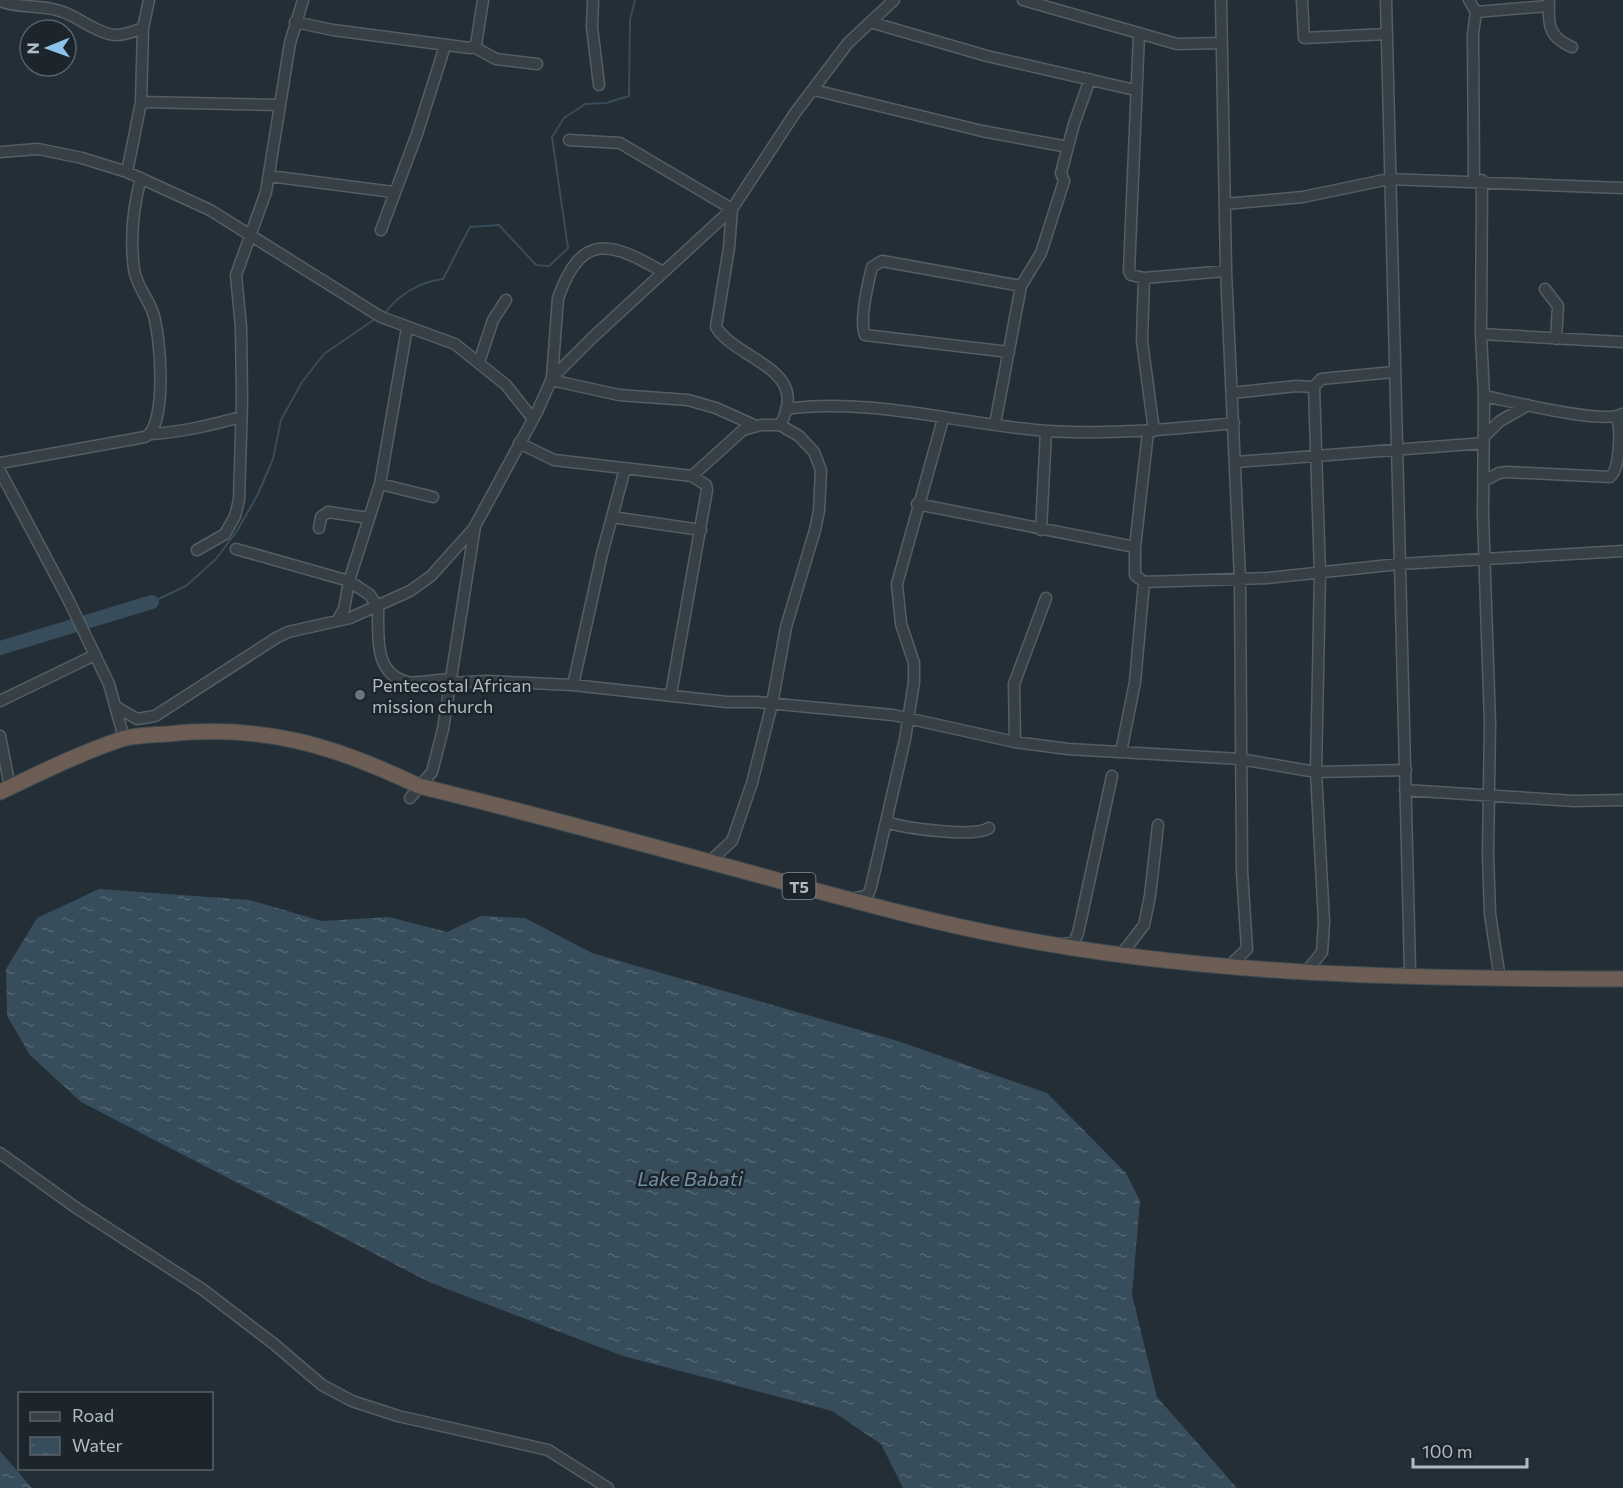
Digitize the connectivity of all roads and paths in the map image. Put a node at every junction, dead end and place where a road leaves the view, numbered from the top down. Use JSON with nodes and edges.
{"nodes":[{"id":1,"x":148,"y":0,"type":"edge"},
{"id":2,"x":303,"y":0,"type":"edge"},
{"id":3,"x":483,"y":0,"type":"edge"},
{"id":4,"x":593,"y":0,"type":"edge"},
{"id":5,"x":894,"y":0,"type":"edge"},
{"id":6,"x":1023,"y":0,"type":"edge"},
{"id":7,"x":1221,"y":0,"type":"edge"},
{"id":8,"x":1302,"y":0,"type":"edge"},
{"id":9,"x":1386,"y":0,"type":"edge"},
{"id":10,"x":1469,"y":0,"type":"edge"},
{"id":11,"x":0,"y":1,"type":"edge"},
{"id":12,"x":1549,"y":3,"type":"edge"},
{"id":13,"x":1476,"y":12,"type":"junction"},
{"id":14,"x":295,"y":22,"type":"junction"},
{"id":15,"x":870,"y":22,"type":"junction"},
{"id":16,"x":143,"y":28,"type":"junction"},
{"id":17,"x":1139,"y":34,"type":"junction"},
{"id":18,"x":1386,"y":34,"type":"junction"},
{"id":19,"x":1221,"y":44,"type":"junction"},
{"id":20,"x":445,"y":46,"type":"junction"},
{"id":21,"x":474,"y":47,"type":"junction"},
{"id":22,"x":1572,"y":47,"type":"dead end"},
{"id":23,"x":537,"y":64,"type":"dead end"},
{"id":24,"x":1090,"y":79,"type":"junction"},
{"id":25,"x":599,"y":85,"type":"dead end"},
{"id":26,"x":814,"y":90,"type":"junction"},
{"id":27,"x":1135,"y":90,"type":"junction"},
{"id":28,"x":141,"y":102,"type":"junction"},
{"id":29,"x":280,"y":105,"type":"junction"},
{"id":30,"x":569,"y":140,"type":"dead end"},
{"id":31,"x":1068,"y":147,"type":"junction"},
{"id":32,"x":0,"y":152,"type":"edge"},
{"id":33,"x":127,"y":172,"type":"junction"},
{"id":34,"x":269,"y":176,"type":"junction"},
{"id":35,"x":141,"y":178,"type":"junction"},
{"id":36,"x":1389,"y":179,"type":"junction"},
{"id":37,"x":1478,"y":180,"type":"junction"},
{"id":38,"x":1623,"y":188,"type":"edge"},
{"id":39,"x":393,"y":192,"type":"junction"},
{"id":40,"x":1225,"y":204,"type":"junction"},
{"id":41,"x":732,"y":209,"type":"junction"},
{"id":42,"x":381,"y":230,"type":"dead end"},
{"id":43,"x":249,"y":234,"type":"junction"},
{"id":44,"x":1226,"y":271,"type":"junction"},
{"id":45,"x":663,"y":273,"type":"junction"},
{"id":46,"x":1144,"y":278,"type":"junction"},
{"id":47,"x":1021,"y":286,"type":"junction"},
{"id":48,"x":1545,"y":290,"type":"dead end"},
{"id":49,"x":506,"y":300,"type":"dead end"},
{"id":50,"x":407,"y":328,"type":"junction"},
{"id":51,"x":1481,"y":334,"type":"junction"},
{"id":52,"x":1556,"y":339,"type":"junction"},
{"id":53,"x":1623,"y":342,"type":"edge"},
{"id":54,"x":1009,"y":352,"type":"junction"},
{"id":55,"x":479,"y":362,"type":"junction"},
{"id":56,"x":1393,"y":372,"type":"junction"},
{"id":57,"x":551,"y":379,"type":"junction"},
{"id":58,"x":1314,"y":387,"type":"junction"},
{"id":59,"x":1232,"y":393,"type":"junction"},
{"id":60,"x":1484,"y":396,"type":"junction"},
{"id":61,"x":1528,"y":405,"type":"junction"},
{"id":62,"x":786,"y":409,"type":"junction"},
{"id":63,"x":1620,"y":416,"type":"edge"},
{"id":64,"x":241,"y":417,"type":"junction"},
{"id":65,"x":533,"y":419,"type":"junction"},
{"id":66,"x":943,"y":419,"type":"junction"},
{"id":67,"x":1234,"y":423,"type":"junction"},
{"id":68,"x":995,"y":424,"type":"junction"},
{"id":69,"x":780,"y":425,"type":"junction"},
{"id":70,"x":756,"y":426,"type":"junction"},
{"id":71,"x":1046,"y":431,"type":"junction"},
{"id":72,"x":1151,"y":432,"type":"junction"},
{"id":73,"x":151,"y":434,"type":"junction"},
{"id":74,"x":1484,"y":440,"type":"junction"},
{"id":75,"x":519,"y":443,"type":"junction"},
{"id":76,"x":1396,"y":449,"type":"junction"},
{"id":77,"x":1317,"y":455,"type":"junction"},
{"id":78,"x":1236,"y":462,"type":"junction"},
{"id":79,"x":0,"y":463,"type":"edge"},
{"id":80,"x":625,"y":469,"type":"junction"},
{"id":81,"x":0,"y":471,"type":"edge"},
{"id":82,"x":692,"y":476,"type":"junction"},
{"id":83,"x":1484,"y":481,"type":"junction"},
{"id":84,"x":380,"y":484,"type":"junction"},
{"id":85,"x":433,"y":497,"type":"dead end"},
{"id":86,"x":917,"y":504,"type":"junction"},
{"id":87,"x":612,"y":517,"type":"junction"},
{"id":88,"x":369,"y":518,"type":"junction"},
{"id":89,"x":475,"y":526,"type":"junction"},
{"id":90,"x":319,"y":528,"type":"dead end"},
{"id":91,"x":701,"y":530,"type":"junction"},
{"id":92,"x":1041,"y":530,"type":"junction"},
{"id":93,"x":1135,"y":547,"type":"junction"},
{"id":94,"x":236,"y":549,"type":"dead end"},
{"id":95,"x":197,"y":550,"type":"dead end"},
{"id":96,"x":1623,"y":551,"type":"edge"},
{"id":97,"x":1485,"y":560,"type":"junction"},
{"id":98,"x":1399,"y":564,"type":"junction"},
{"id":99,"x":1320,"y":574,"type":"junction"},
{"id":100,"x":1240,"y":579,"type":"junction"},
{"id":101,"x":349,"y":581,"type":"junction"},
{"id":102,"x":1144,"y":582,"type":"junction"},
{"id":103,"x":1046,"y":598,"type":"dead end"},
{"id":104,"x":377,"y":606,"type":"junction"},
{"id":105,"x":337,"y":621,"type":"junction"},
{"id":106,"x":95,"y":655,"type":"junction"},
{"id":107,"x":450,"y":681,"type":"junction"},
{"id":108,"x":573,"y":685,"type":"junction"},
{"id":109,"x":670,"y":694,"type":"junction"},
{"id":110,"x":0,"y":701,"type":"edge"},
{"id":111,"x":772,"y":704,"type":"junction"},
{"id":112,"x":115,"y":706,"type":"junction"},
{"id":113,"x":908,"y":717,"type":"junction"},
{"id":114,"x":0,"y":736,"type":"edge"},
{"id":115,"x":124,"y":738,"type":"junction"},
{"id":116,"x":1015,"y":742,"type":"junction"},
{"id":117,"x":1121,"y":752,"type":"junction"},
{"id":118,"x":1240,"y":759,"type":"junction"},
{"id":119,"x":1406,"y":770,"type":"junction"},
{"id":120,"x":1316,"y":772,"type":"junction"},
{"id":121,"x":1112,"y":776,"type":"dead end"},
{"id":122,"x":5,"y":790,"type":"edge"},
{"id":123,"x":1405,"y":790,"type":"junction"},
{"id":124,"x":415,"y":792,"type":"junction"},
{"id":125,"x":1489,"y":794,"type":"junction"},
{"id":126,"x":1623,"y":800,"type":"edge"},
{"id":127,"x":886,"y":822,"type":"junction"},
{"id":128,"x":1158,"y":825,"type":"dead end"},
{"id":129,"x":989,"y":828,"type":"dead end"},
{"id":130,"x":709,"y":862,"type":"junction"},
{"id":131,"x":849,"y":899,"type":"junction"},
{"id":132,"x":1055,"y":945,"type":"junction"},
{"id":133,"x":1121,"y":955,"type":"junction"},
{"id":134,"x":1229,"y":966,"type":"junction"},
{"id":135,"x":1305,"y":973,"type":"junction"},
{"id":136,"x":1397,"y":977,"type":"junction"},
{"id":137,"x":1500,"y":979,"type":"junction"},
{"id":138,"x":1623,"y":979,"type":"edge"},
{"id":139,"x":0,"y":1153,"type":"edge"},
{"id":140,"x":608,"y":1488,"type":"edge"}],
"edges":[{"from":1,"to":16,"type":"street"},
{"from":2,"to":14,"type":"street"},
{"from":3,"to":21,"type":"street"},
{"from":4,"to":25,"type":"street"},
{"from":5,"to":15,"type":"street"},
{"from":6,"to":17,"type":"street"},
{"from":7,"to":19,"type":"street"},
{"from":8,"to":18,"type":"street"},
{"from":9,"to":18,"type":"street"},
{"from":10,"to":13,"type":"street"},
{"from":11,"to":16,"type":"street"},
{"from":12,"to":13,"type":"street"},
{"from":12,"to":22,"type":"street"},
{"from":13,"to":37,"type":"street"},
{"from":14,"to":20,"type":"street"},
{"from":14,"to":29,"type":"street"},
{"from":15,"to":24,"type":"street"},
{"from":15,"to":26,"type":"street"},
{"from":16,"to":28,"type":"street"},
{"from":17,"to":19,"type":"street"},
{"from":17,"to":27,"type":"street"},
{"from":18,"to":36,"type":"street"},
{"from":19,"to":40,"type":"street"},
{"from":20,"to":21,"type":"street"},
{"from":20,"to":39,"type":"street"},
{"from":21,"to":23,"type":"street"},
{"from":24,"to":27,"type":"street"},
{"from":24,"to":31,"type":"street"},
{"from":26,"to":31,"type":"street"},
{"from":26,"to":41,"type":"street"},
{"from":27,"to":46,"type":"street"},
{"from":28,"to":29,"type":"street"},
{"from":28,"to":33,"type":"street"},
{"from":29,"to":34,"type":"street"},
{"from":30,"to":41,"type":"street"},
{"from":31,"to":47,"type":"street"},
{"from":32,"to":33,"type":"street"},
{"from":33,"to":35,"type":"street"},
{"from":34,"to":39,"type":"street"},
{"from":34,"to":43,"type":"street"},
{"from":35,"to":43,"type":"street"},
{"from":35,"to":73,"type":"street"},
{"from":36,"to":37,"type":"street"},
{"from":36,"to":40,"type":"street"},
{"from":36,"to":56,"type":"street"},
{"from":37,"to":38,"type":"street"},
{"from":37,"to":51,"type":"street"},
{"from":39,"to":42,"type":"street"},
{"from":40,"to":44,"type":"street"},
{"from":41,"to":45,"type":"street"},
{"from":41,"to":62,"type":"street"},
{"from":43,"to":50,"type":"street"},
{"from":43,"to":64,"type":"street"},
{"from":44,"to":46,"type":"street"},
{"from":44,"to":59,"type":"street"},
{"from":45,"to":57,"type":"street"},
{"from":45,"to":57,"type":"street"},
{"from":46,"to":72,"type":"street"},
{"from":47,"to":54,"type":"street"},
{"from":47,"to":54,"type":"street"},
{"from":48,"to":52,"type":"street"},
{"from":49,"to":55,"type":"street"},
{"from":50,"to":55,"type":"street"},
{"from":50,"to":84,"type":"street"},
{"from":51,"to":52,"type":"street"},
{"from":51,"to":60,"type":"street"},
{"from":52,"to":53,"type":"street"},
{"from":54,"to":68,"type":"street"},
{"from":55,"to":65,"type":"street"},
{"from":56,"to":58,"type":"street"},
{"from":56,"to":76,"type":"street"},
{"from":57,"to":65,"type":"street"},
{"from":57,"to":70,"type":"street"},
{"from":58,"to":59,"type":"street"},
{"from":58,"to":77,"type":"street"},
{"from":59,"to":67,"type":"street"},
{"from":60,"to":61,"type":"street"},
{"from":60,"to":74,"type":"street"},
{"from":61,"to":63,"type":"street"},
{"from":61,"to":74,"type":"street"},
{"from":62,"to":66,"type":"street"},
{"from":62,"to":69,"type":"street"},
{"from":63,"to":83,"type":"street"},
{"from":64,"to":73,"type":"street"},
{"from":64,"to":95,"type":"street"},
{"from":65,"to":75,"type":"street"},
{"from":66,"to":68,"type":"street"},
{"from":66,"to":86,"type":"street"},
{"from":67,"to":72,"type":"street"},
{"from":67,"to":78,"type":"street"},
{"from":68,"to":71,"type":"street"},
{"from":69,"to":70,"type":"street"},
{"from":69,"to":111,"type":"street"},
{"from":70,"to":82,"type":"street"},
{"from":71,"to":72,"type":"street"},
{"from":71,"to":92,"type":"street"},
{"from":72,"to":93,"type":"street"},
{"from":73,"to":79,"type":"street"},
{"from":74,"to":76,"type":"street"},
{"from":74,"to":83,"type":"street"},
{"from":75,"to":80,"type":"street"},
{"from":75,"to":89,"type":"street"},
{"from":76,"to":77,"type":"street"},
{"from":76,"to":98,"type":"street"},
{"from":77,"to":78,"type":"street"},
{"from":77,"to":99,"type":"street"},
{"from":78,"to":100,"type":"street"},
{"from":80,"to":82,"type":"street"},
{"from":80,"to":87,"type":"street"},
{"from":81,"to":106,"type":"street"},
{"from":82,"to":91,"type":"street"},
{"from":83,"to":97,"type":"street"},
{"from":84,"to":85,"type":"street"},
{"from":84,"to":88,"type":"street"},
{"from":86,"to":92,"type":"street"},
{"from":86,"to":113,"type":"street"},
{"from":87,"to":91,"type":"street"},
{"from":87,"to":108,"type":"street"},
{"from":88,"to":90,"type":"street"},
{"from":88,"to":101,"type":"street"},
{"from":89,"to":104,"type":"street"},
{"from":89,"to":107,"type":"street"},
{"from":91,"to":109,"type":"street"},
{"from":92,"to":93,"type":"street"},
{"from":93,"to":102,"type":"street"},
{"from":94,"to":101,"type":"street"},
{"from":96,"to":97,"type":"street"},
{"from":97,"to":98,"type":"street"},
{"from":97,"to":125,"type":"street"},
{"from":98,"to":99,"type":"street"},
{"from":98,"to":119,"type":"street"},
{"from":99,"to":100,"type":"street"},
{"from":99,"to":120,"type":"street"},
{"from":100,"to":102,"type":"street"},
{"from":100,"to":118,"type":"street"},
{"from":101,"to":104,"type":"street"},
{"from":101,"to":105,"type":"street"},
{"from":102,"to":117,"type":"street"},
{"from":103,"to":116,"type":"street"},
{"from":104,"to":105,"type":"street"},
{"from":104,"to":107,"type":"street"},
{"from":105,"to":112,"type":"street"},
{"from":106,"to":110,"type":"street"},
{"from":106,"to":112,"type":"street"},
{"from":107,"to":108,"type":"street"},
{"from":107,"to":124,"type":"street"},
{"from":108,"to":109,"type":"street"},
{"from":109,"to":111,"type":"street"},
{"from":111,"to":113,"type":"street"},
{"from":111,"to":130,"type":"street"},
{"from":112,"to":115,"type":"street"},
{"from":113,"to":116,"type":"street"},
{"from":113,"to":127,"type":"street"},
{"from":114,"to":122,"type":"street"},
{"from":115,"to":122,"type":"highway","number":"T5"},
{"from":115,"to":124,"type":"highway","number":"T5"},
{"from":116,"to":117,"type":"street"},
{"from":117,"to":118,"type":"street"},
{"from":118,"to":120,"type":"street"},
{"from":118,"to":134,"type":"street"},
{"from":119,"to":120,"type":"street"},
{"from":119,"to":123,"type":"street"},
{"from":120,"to":135,"type":"street"},
{"from":121,"to":132,"type":"street"},
{"from":123,"to":125,"type":"street"},
{"from":123,"to":136,"type":"street"},
{"from":124,"to":130,"type":"highway","number":"T5"},
{"from":125,"to":126,"type":"street"},
{"from":125,"to":137,"type":"street"},
{"from":127,"to":129,"type":"street"},
{"from":127,"to":131,"type":"street"},
{"from":128,"to":133,"type":"street"},
{"from":130,"to":131,"type":"highway","number":"T5"},
{"from":131,"to":132,"type":"highway","number":"T5"},
{"from":132,"to":133,"type":"highway","number":"T5"},
{"from":133,"to":134,"type":"highway","number":"T5"},
{"from":134,"to":135,"type":"highway","number":"T5"},
{"from":135,"to":136,"type":"highway","number":"T5"},
{"from":136,"to":137,"type":"highway","number":"T5"},
{"from":137,"to":138,"type":"highway","number":"T5"},
{"from":139,"to":140,"type":"street"}]}
